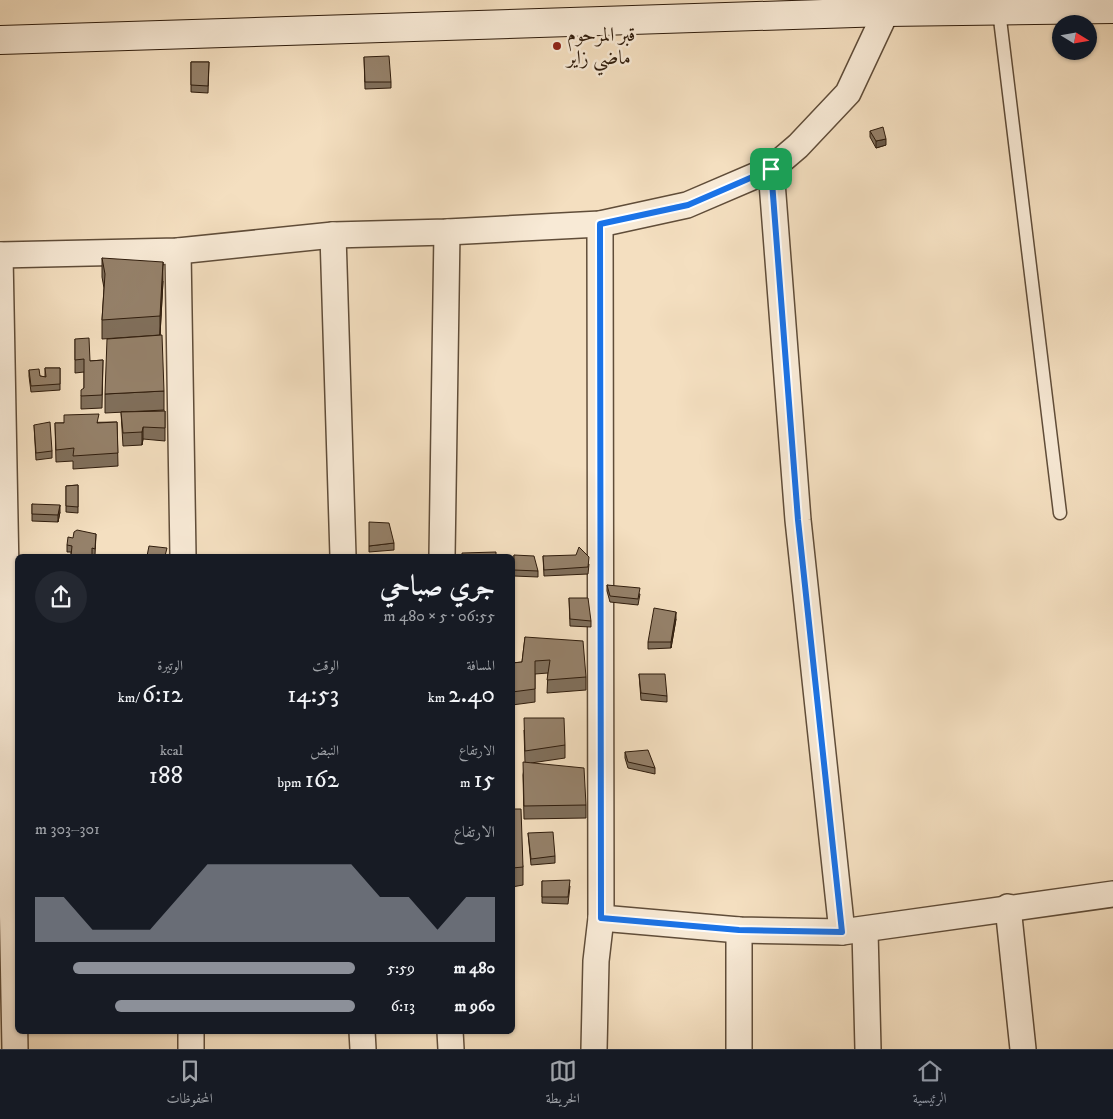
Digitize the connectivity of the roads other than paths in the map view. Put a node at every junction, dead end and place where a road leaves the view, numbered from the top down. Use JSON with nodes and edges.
{"nodes":[{"id":1,"x":1113,"y":9,"type":"edge"},
{"id":2,"x":999,"y":11,"type":"junction"},
{"id":3,"x":886,"y":12,"type":"junction"},
{"id":4,"x":0,"y":40,"type":"edge"},
{"id":5,"x":771,"y":169,"type":"junction"},
{"id":6,"x":600,"y":224,"type":"junction"},
{"id":7,"x":447,"y":232,"type":"junction"},
{"id":8,"x":333,"y":235,"type":"junction"},
{"id":9,"x":178,"y":251,"type":"junction"},
{"id":10,"x":0,"y":255,"type":"edge"},
{"id":11,"x":1060,"y":513,"type":"dead end"},
{"id":12,"x":183,"y":554,"type":"edge"},
{"id":13,"x":343,"y":554,"type":"edge"},
{"id":14,"x":442,"y":554,"type":"edge"},
{"id":15,"x":1113,"y":894,"type":"edge"},
{"id":16,"x":1008,"y":907,"type":"junction"},
{"id":17,"x":601,"y":918,"type":"junction"},
{"id":18,"x":739,"y":930,"type":"junction"},
{"id":19,"x":853,"y":932,"type":"junction"},
{"id":20,"x":191,"y":1034,"type":"edge"},
{"id":21,"x":362,"y":1034,"type":"edge"},
{"id":22,"x":450,"y":1034,"type":"edge"},
{"id":23,"x":15,"y":1049,"type":"edge"},
{"id":24,"x":191,"y":1049,"type":"edge"},
{"id":25,"x":363,"y":1049,"type":"edge"},
{"id":26,"x":451,"y":1049,"type":"edge"},
{"id":27,"x":594,"y":1049,"type":"edge"},
{"id":28,"x":740,"y":1049,"type":"edge"},
{"id":29,"x":868,"y":1049,"type":"edge"},
{"id":30,"x":1023,"y":1049,"type":"edge"}],
"edges":[{"from":1,"to":2,"type":"main road"},
{"from":2,"to":3,"type":"main road"},
{"from":2,"to":11,"type":"lane"},
{"from":3,"to":4,"type":"main road"},
{"from":3,"to":5,"type":"street"},
{"from":5,"to":6,"type":"street"},
{"from":5,"to":19,"type":"street"},
{"from":6,"to":7,"type":"street"},
{"from":6,"to":17,"type":"street"},
{"from":7,"to":8,"type":"street"},
{"from":7,"to":14,"type":"street"},
{"from":8,"to":9,"type":"street"},
{"from":8,"to":13,"type":"street"},
{"from":9,"to":10,"type":"street"},
{"from":9,"to":12,"type":"street"},
{"from":10,"to":23,"type":"street"},
{"from":15,"to":16,"type":"street"},
{"from":16,"to":19,"type":"street"},
{"from":16,"to":30,"type":"street"},
{"from":17,"to":18,"type":"street"},
{"from":17,"to":27,"type":"street"},
{"from":18,"to":19,"type":"street"},
{"from":18,"to":28,"type":"street"},
{"from":19,"to":29,"type":"street"},
{"from":20,"to":24,"type":"street"},
{"from":21,"to":25,"type":"street"},
{"from":22,"to":26,"type":"street"}]}
